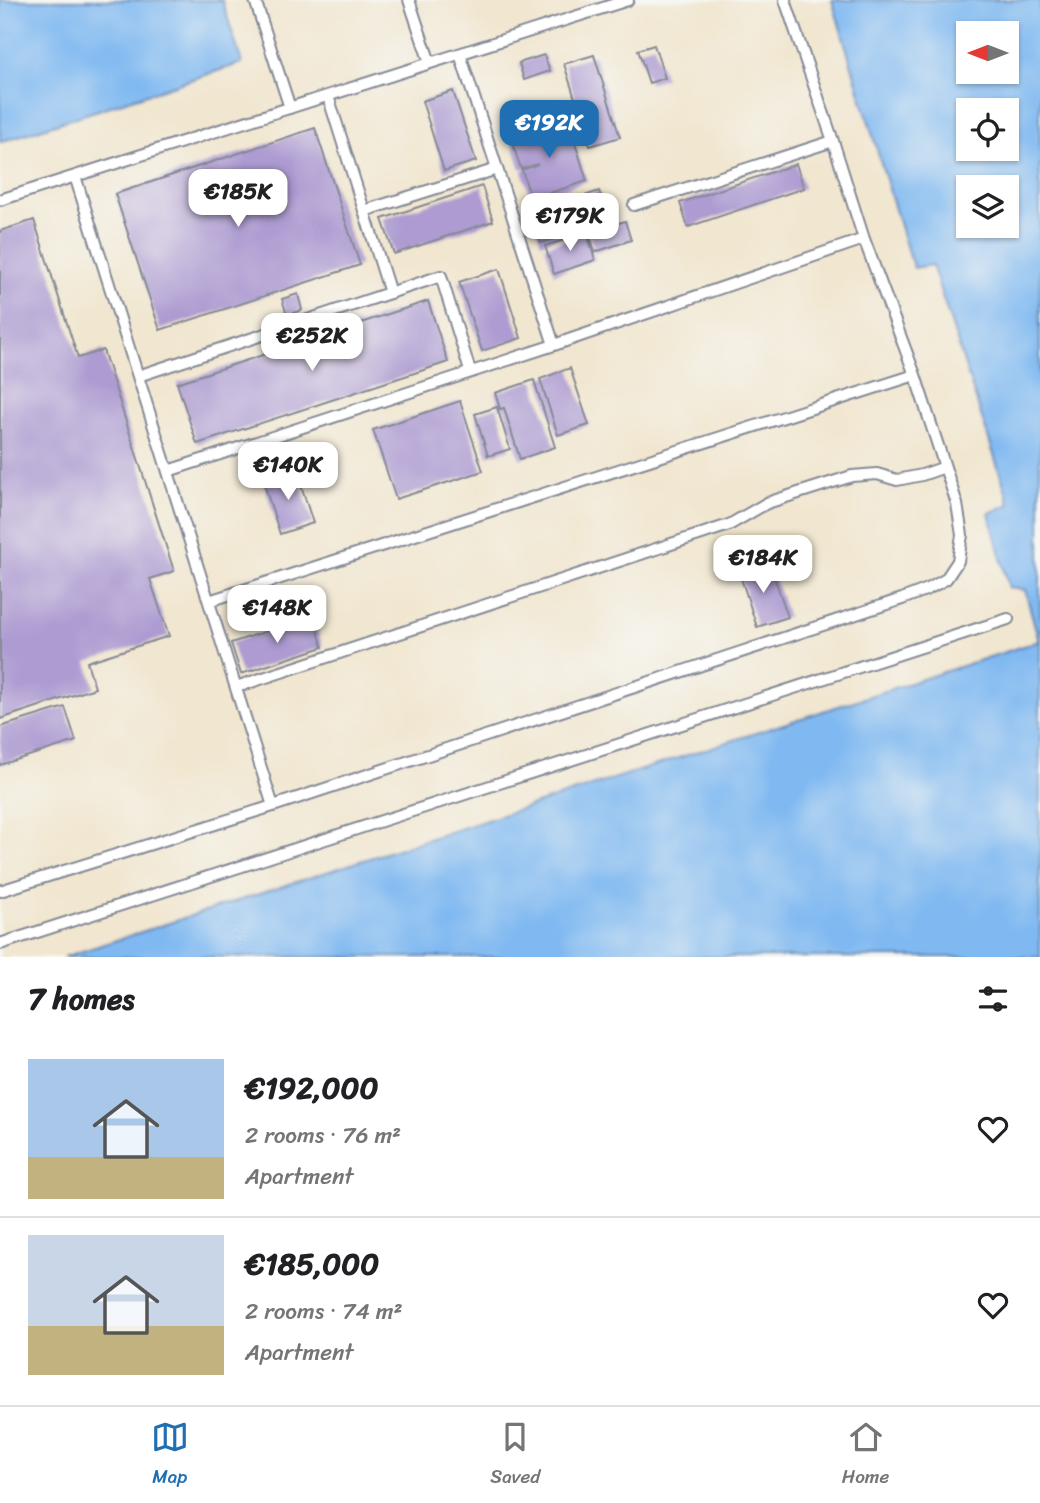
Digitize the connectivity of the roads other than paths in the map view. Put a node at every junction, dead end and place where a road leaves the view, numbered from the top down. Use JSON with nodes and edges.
{"nodes":[{"id":1,"x":256,"y":0,"type":"edge"},
{"id":2,"x":409,"y":0,"type":"edge"},
{"id":3,"x":628,"y":0,"type":"edge"},
{"id":4,"x":785,"y":0,"type":"edge"},
{"id":5,"x":604,"y":4,"type":"edge"},
{"id":6,"x":460,"y":54,"type":"junction"},
{"id":7,"x":430,"y":64,"type":"junction"},
{"id":8,"x":328,"y":96,"type":"junction"},
{"id":9,"x":290,"y":108,"type":"junction"},
{"id":10,"x":833,"y":141,"type":"junction"},
{"id":11,"x":497,"y":169,"type":"junction"},
{"id":12,"x":75,"y":176,"type":"junction"},
{"id":13,"x":0,"y":200,"type":"edge"},
{"id":14,"x":634,"y":205,"type":"dead end"},
{"id":15,"x":364,"y":211,"type":"junction"},
{"id":16,"x":864,"y":239,"type":"junction"},
{"id":17,"x":390,"y":293,"type":"junction"},
{"id":18,"x":554,"y":345,"type":"junction"},
{"id":19,"x":470,"y":371,"type":"junction"},
{"id":20,"x":915,"y":375,"type":"junction"},
{"id":21,"x":138,"y":376,"type":"junction"},
{"id":22,"x":945,"y":467,"type":"junction"},
{"id":23,"x":168,"y":471,"type":"junction"},
{"id":24,"x":209,"y":601,"type":"junction"},
{"id":25,"x":1008,"y":619,"type":"dead end"},
{"id":26,"x":236,"y":687,"type":"junction"},
{"id":27,"x":273,"y":806,"type":"junction"},
{"id":28,"x":0,"y":891,"type":"edge"},
{"id":29,"x":0,"y":944,"type":"edge"}],
"edges":[{"from":1,"to":9,"type":"lane"},
{"from":2,"to":7,"type":"lane"},
{"from":3,"to":5,"type":"lane"},
{"from":4,"to":10,"type":"lane"},
{"from":5,"to":6,"type":"lane"},
{"from":6,"to":7,"type":"lane"},
{"from":6,"to":11,"type":"lane"},
{"from":7,"to":8,"type":"lane"},
{"from":8,"to":9,"type":"lane"},
{"from":8,"to":15,"type":"lane"},
{"from":9,"to":12,"type":"lane"},
{"from":10,"to":14,"type":"lane"},
{"from":10,"to":16,"type":"lane"},
{"from":11,"to":15,"type":"lane"},
{"from":11,"to":18,"type":"lane"},
{"from":12,"to":13,"type":"lane"},
{"from":12,"to":21,"type":"lane"},
{"from":15,"to":17,"type":"lane"},
{"from":16,"to":18,"type":"lane"},
{"from":16,"to":20,"type":"lane"},
{"from":17,"to":19,"type":"lane"},
{"from":17,"to":21,"type":"lane"},
{"from":18,"to":19,"type":"lane"},
{"from":19,"to":23,"type":"lane"},
{"from":20,"to":22,"type":"lane"},
{"from":20,"to":24,"type":"lane"},
{"from":21,"to":23,"type":"lane"},
{"from":22,"to":26,"type":"lane"},
{"from":22,"to":27,"type":"lane"},
{"from":23,"to":24,"type":"lane"},
{"from":24,"to":26,"type":"lane"},
{"from":25,"to":29,"type":"lane"},
{"from":26,"to":27,"type":"lane"},
{"from":27,"to":28,"type":"lane"}]}
